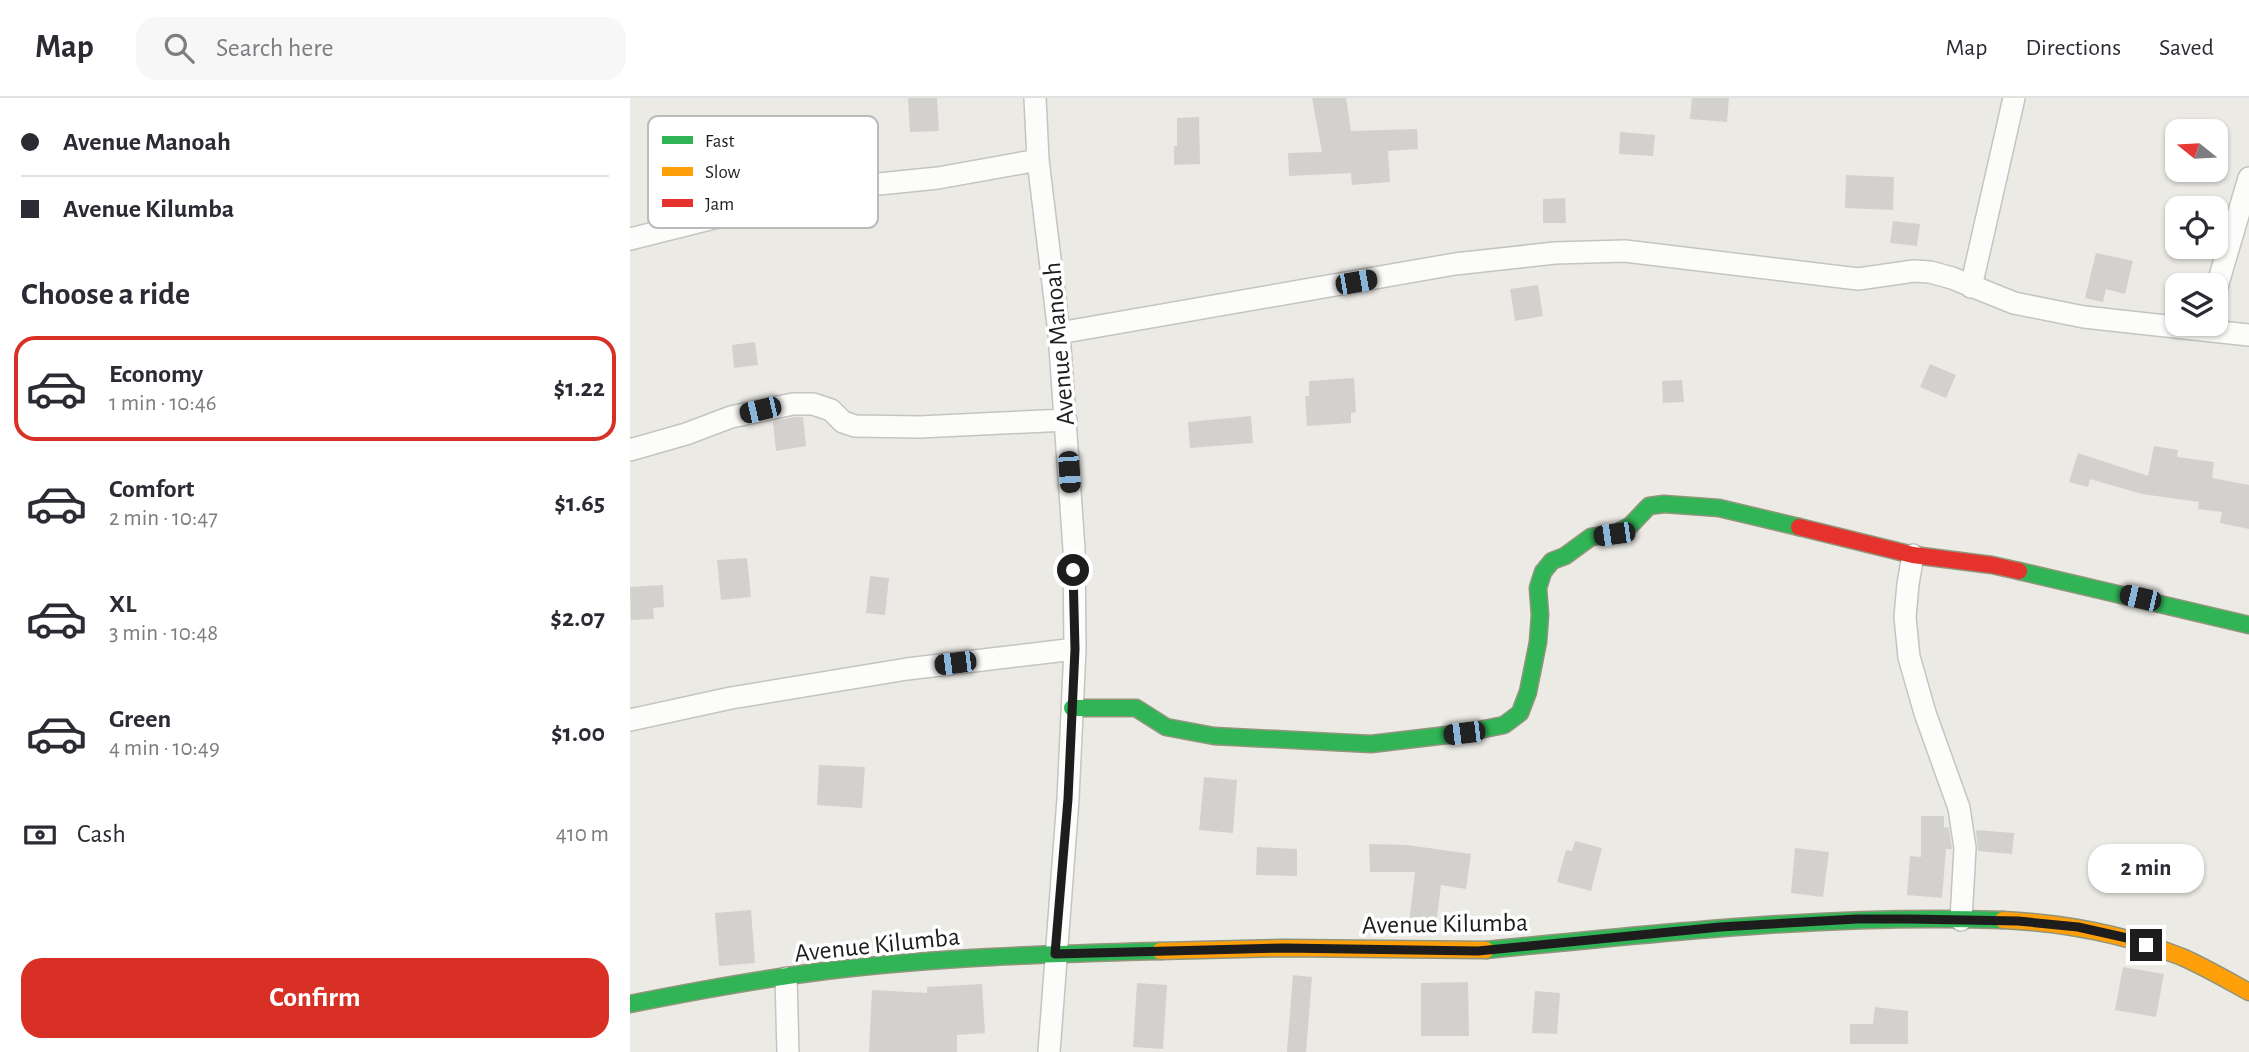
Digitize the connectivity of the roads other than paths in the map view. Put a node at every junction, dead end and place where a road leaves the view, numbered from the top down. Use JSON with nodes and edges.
{"nodes":[{"id":1,"x":1034,"y":98,"type":"edge"},
{"id":2,"x":2014,"y":98,"type":"edge"},
{"id":3,"x":1038,"y":160,"type":"junction"},
{"id":4,"x":2249,"y":178,"type":"edge"},
{"id":5,"x":878,"y":184,"type":"edge"},
{"id":6,"x":674,"y":228,"type":"edge"},
{"id":7,"x":630,"y":239,"type":"edge"},
{"id":8,"x":2221,"y":273,"type":"edge"},
{"id":9,"x":1971,"y":286,"type":"junction"},
{"id":10,"x":2165,"y":324,"type":"edge"},
{"id":11,"x":2228,"y":331,"type":"edge"},
{"id":12,"x":1059,"y":333,"type":"junction"},
{"id":13,"x":2249,"y":335,"type":"edge"},
{"id":14,"x":1066,"y":420,"type":"junction"},
{"id":15,"x":630,"y":450,"type":"edge"},
{"id":16,"x":1913,"y":555,"type":"junction"},
{"id":17,"x":2249,"y":625,"type":"edge"},
{"id":18,"x":1075,"y":649,"type":"junction"},
{"id":19,"x":1072,"y":708,"type":"junction"},
{"id":20,"x":630,"y":720,"type":"edge"},
{"id":21,"x":1961,"y":920,"type":"junction"},
{"id":22,"x":1055,"y":954,"type":"junction"},
{"id":23,"x":786,"y":978,"type":"junction"},
{"id":24,"x":2249,"y":992,"type":"edge"},
{"id":25,"x":630,"y":1003,"type":"edge"},
{"id":26,"x":788,"y":1052,"type":"edge"},
{"id":27,"x":1049,"y":1052,"type":"edge"}],
"edges":[{"from":1,"to":3,"type":"street","name":"Avenue Manoah"},
{"from":2,"to":9,"type":"street"},
{"from":3,"to":5,"type":"street"},
{"from":3,"to":12,"type":"street","name":"Avenue Manoah"},
{"from":4,"to":8,"type":"street"},
{"from":6,"to":7,"type":"street"},
{"from":9,"to":10,"type":"street"},
{"from":9,"to":12,"type":"street"},
{"from":11,"to":13,"type":"street"},
{"from":12,"to":14,"type":"street","name":"Avenue Manoah"},
{"from":14,"to":15,"type":"street"},
{"from":14,"to":18,"type":"street","name":"Avenue Manoah"},
{"from":16,"to":17,"type":"street"},
{"from":16,"to":19,"type":"street"},
{"from":16,"to":21,"type":"street"},
{"from":18,"to":19,"type":"street","name":"Avenue Manoah"},
{"from":18,"to":20,"type":"street"},
{"from":19,"to":22,"type":"street","name":"Avenue Manoah"},
{"from":21,"to":22,"type":"street","name":"Avenue Kilumba"},
{"from":21,"to":24,"type":"street","name":"Avenue Kilumba"},
{"from":22,"to":23,"type":"street","name":"Avenue Kilumba"},
{"from":22,"to":27,"type":"street","name":"Avenue Manoah"},
{"from":23,"to":25,"type":"street","name":"Avenue Kilumba"},
{"from":23,"to":26,"type":"street"}]}
